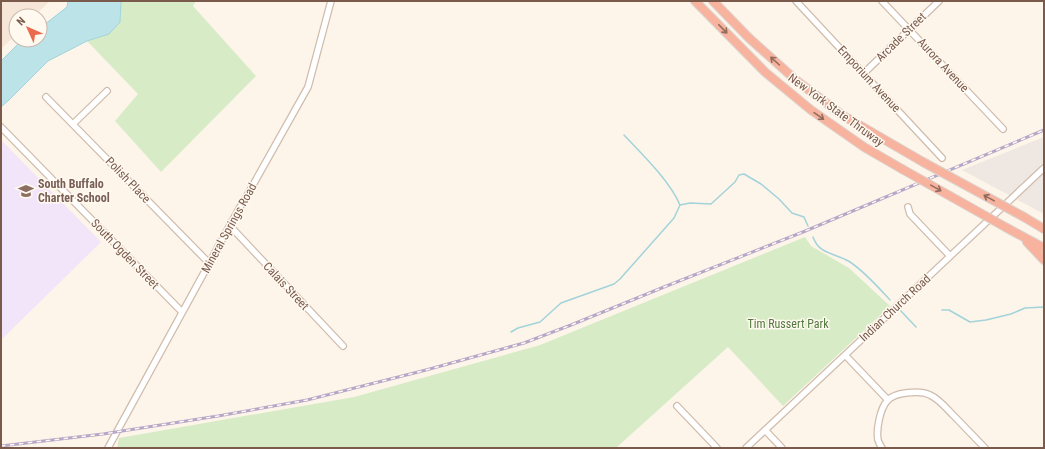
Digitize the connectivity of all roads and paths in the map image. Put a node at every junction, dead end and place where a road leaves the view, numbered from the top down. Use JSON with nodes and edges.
{"nodes":[{"id":1,"x":331,"y":1,"type":"edge"},
{"id":2,"x":696,"y":1,"type":"edge"},
{"id":3,"x":713,"y":1,"type":"edge"},
{"id":4,"x":796,"y":1,"type":"edge"},
{"id":5,"x":882,"y":1,"type":"edge"},
{"id":6,"x":939,"y":1,"type":"edge"},
{"id":7,"x":910,"y":30,"type":"junction"},
{"id":8,"x":864,"y":73,"type":"junction"},
{"id":9,"x":107,"y":91,"type":"dead end"},
{"id":10,"x":46,"y":97,"type":"dead end"},
{"id":11,"x":73,"y":124,"type":"junction"},
{"id":12,"x":1,"y":127,"type":"edge"},
{"id":13,"x":1003,"y":129,"type":"dead end"},
{"id":14,"x":942,"y":158,"type":"dead end"},
{"id":15,"x":1044,"y":168,"type":"edge"},
{"id":16,"x":908,"y":207,"type":"dead end"},
{"id":17,"x":230,"y":226,"type":"junction"},
{"id":18,"x":1044,"y":228,"type":"edge"},
{"id":19,"x":1020,"y":235,"type":"junction"},
{"id":20,"x":1044,"y":248,"type":"edge"},
{"id":21,"x":950,"y":256,"type":"junction"},
{"id":22,"x":1044,"y":260,"type":"edge"},
{"id":23,"x":209,"y":263,"type":"junction"},
{"id":24,"x":182,"y":312,"type":"junction"},
{"id":25,"x":343,"y":346,"type":"dead end"},
{"id":26,"x":844,"y":355,"type":"junction"},
{"id":27,"x":888,"y":400,"type":"junction"},
{"id":28,"x":677,"y":406,"type":"dead end"},
{"id":29,"x":765,"y":430,"type":"junction"},
{"id":30,"x":108,"y":448,"type":"edge"},
{"id":31,"x":717,"y":448,"type":"edge"},
{"id":32,"x":746,"y":448,"type":"edge"},
{"id":33,"x":782,"y":448,"type":"edge"},
{"id":34,"x":882,"y":448,"type":"edge"},
{"id":35,"x":985,"y":448,"type":"edge"}],
"edges":[{"from":1,"to":17,"type":"street","name":"Mineral Springs Road"},
{"from":2,"to":19,"type":"highway","name":"New York State Thruway","one_way":true,"bridge":true},
{"from":18,"to":3,"type":"highway","name":"New York State Thruway","one_way":true,"bridge":true},
{"from":4,"to":8,"type":"street","name":"Emporium Avenue"},
{"from":5,"to":7,"type":"street","name":"Aurora Avenue"},
{"from":6,"to":7,"type":"street","name":"Arcade Street"},
{"from":7,"to":8,"type":"street","name":"Arcade Street"},
{"from":7,"to":13,"type":"street","name":"Aurora Avenue"},
{"from":8,"to":14,"type":"street","name":"Emporium Avenue"},
{"from":9,"to":11,"type":"street"},
{"from":10,"to":11,"type":"street","name":"Polish Place"},
{"from":11,"to":23,"type":"street","name":"Polish Place"},
{"from":12,"to":24,"type":"street","name":"South Ogden Street"},
{"from":15,"to":21,"type":"street","name":"Indian Church Road"},
{"from":16,"to":21,"type":"street"},
{"from":17,"to":23,"type":"street","name":"Mineral Springs Road"},
{"from":17,"to":25,"type":"street","name":"Calais Street"},
{"from":19,"to":20,"type":"highway","name":"New York State Thruway"},
{"from":19,"to":22,"type":"highway"},
{"from":21,"to":26,"type":"street","name":"Indian Church Road"},
{"from":23,"to":24,"type":"street","name":"Mineral Springs Road"},
{"from":24,"to":30,"type":"street","name":"Mineral Springs Road"},
{"from":26,"to":27,"type":"street"},
{"from":26,"to":29,"type":"street","name":"Indian Church Road"},
{"from":27,"to":34,"type":"street"},
{"from":27,"to":35,"type":"street"},
{"from":28,"to":31,"type":"street"},
{"from":29,"to":32,"type":"street","name":"Indian Church Road"},
{"from":29,"to":33,"type":"street"}]}
